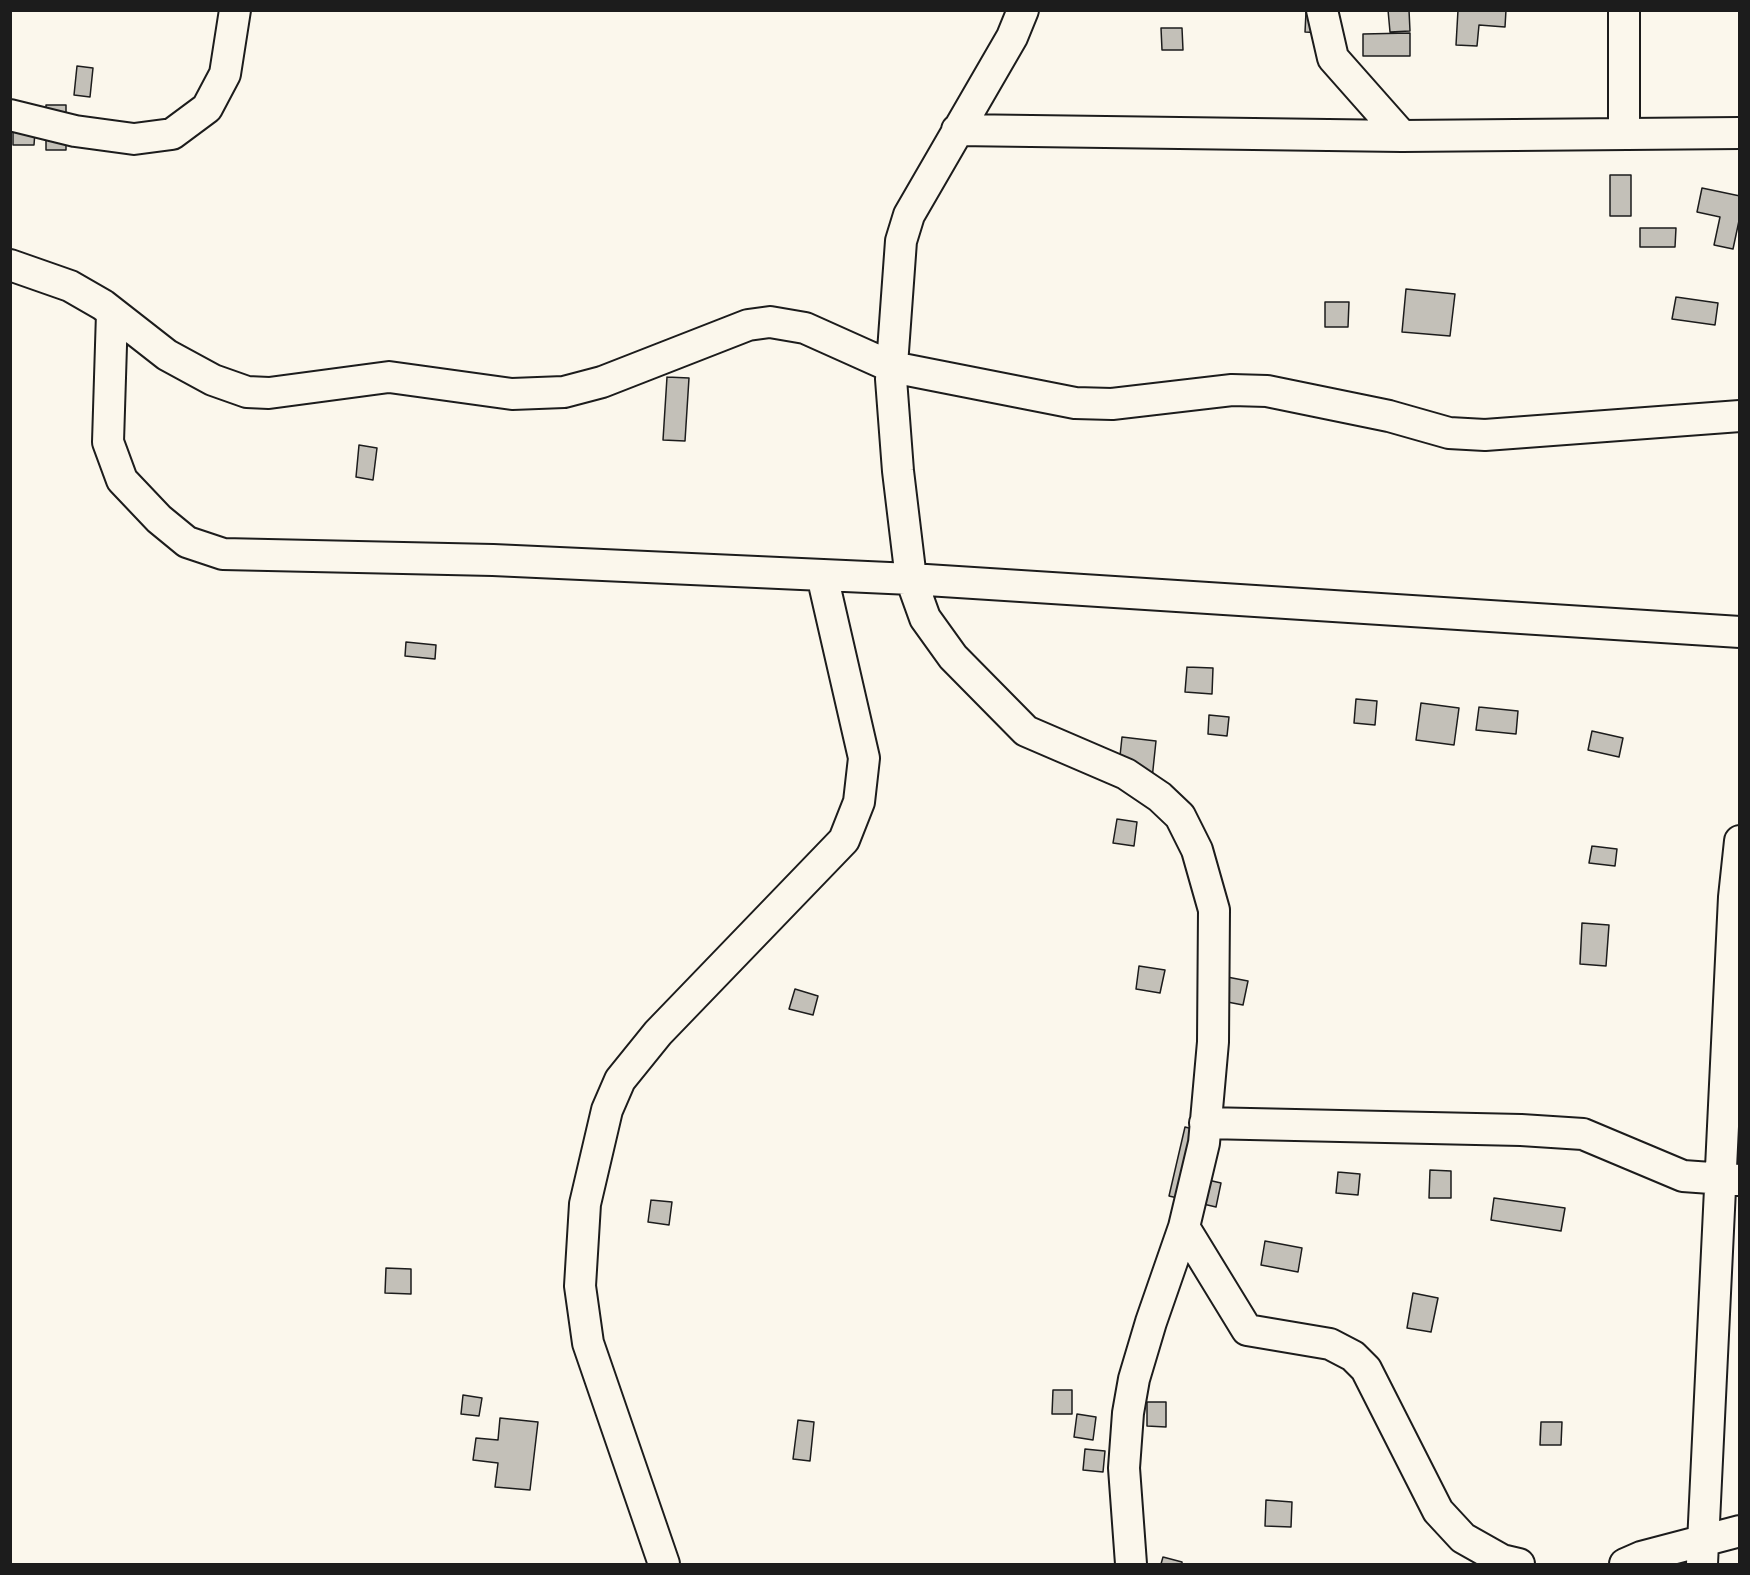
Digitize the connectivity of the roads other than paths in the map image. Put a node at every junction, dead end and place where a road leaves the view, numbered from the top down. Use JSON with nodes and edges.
{"nodes":[{"id":1,"x":235,"y":10,"type":"edge"},
{"id":2,"x":1023,"y":10,"type":"edge"},
{"id":3,"x":1322,"y":10,"type":"edge"},
{"id":4,"x":1624,"y":10,"type":"edge"},
{"id":5,"x":10,"y":115,"type":"edge"},
{"id":6,"x":957,"y":130,"type":"junction"},
{"id":7,"x":1740,"y":133,"type":"edge"},
{"id":8,"x":1624,"y":134,"type":"junction"},
{"id":9,"x":1402,"y":136,"type":"junction"},
{"id":10,"x":10,"y":265,"type":"edge"},
{"id":11,"x":112,"y":313,"type":"junction"},
{"id":12,"x":892,"y":367,"type":"junction"},
{"id":13,"x":1740,"y":416,"type":"edge"},
{"id":14,"x":822,"y":575,"type":"junction"},
{"id":15,"x":911,"y":579,"type":"junction"},
{"id":16,"x":1740,"y":632,"type":"edge"},
{"id":17,"x":1740,"y":841,"type":"edge"},
{"id":18,"x":1736,"y":923,"type":"edge"},
{"id":19,"x":1205,"y":1123,"type":"junction"},
{"id":20,"x":1730,"y":1179,"type":"edge"},
{"id":21,"x":1729,"y":1219,"type":"edge"},
{"id":22,"x":1184,"y":1227,"type":"junction"},
{"id":23,"x":1740,"y":1531,"type":"edge"},
{"id":24,"x":1702,"y":1552,"type":"edge"},
{"id":25,"x":664,"y":1564,"type":"edge"},
{"id":26,"x":1131,"y":1564,"type":"edge"},
{"id":27,"x":1519,"y":1564,"type":"edge"},
{"id":28,"x":1625,"y":1564,"type":"edge"}],
"edges":[{"from":1,"to":5,"type":"street"},
{"from":2,"to":6,"type":"street"},
{"from":3,"to":9,"type":"street"},
{"from":4,"to":8,"type":"street"},
{"from":6,"to":9,"type":"street"},
{"from":6,"to":12,"type":"street"},
{"from":7,"to":8,"type":"street"},
{"from":8,"to":9,"type":"street"},
{"from":10,"to":11,"type":"street"},
{"from":11,"to":12,"type":"street"},
{"from":11,"to":14,"type":"street"},
{"from":12,"to":13,"type":"street"},
{"from":12,"to":15,"type":"street"},
{"from":14,"to":15,"type":"street"},
{"from":14,"to":25,"type":"street"},
{"from":15,"to":16,"type":"street"},
{"from":15,"to":19,"type":"street"},
{"from":17,"to":18,"type":"street"},
{"from":18,"to":20,"type":"street"},
{"from":19,"to":20,"type":"street"},
{"from":19,"to":22,"type":"street"},
{"from":20,"to":21,"type":"street"},
{"from":21,"to":24,"type":"street"},
{"from":22,"to":26,"type":"street"},
{"from":22,"to":27,"type":"street"},
{"from":23,"to":24,"type":"street"},
{"from":24,"to":28,"type":"street"}]}
